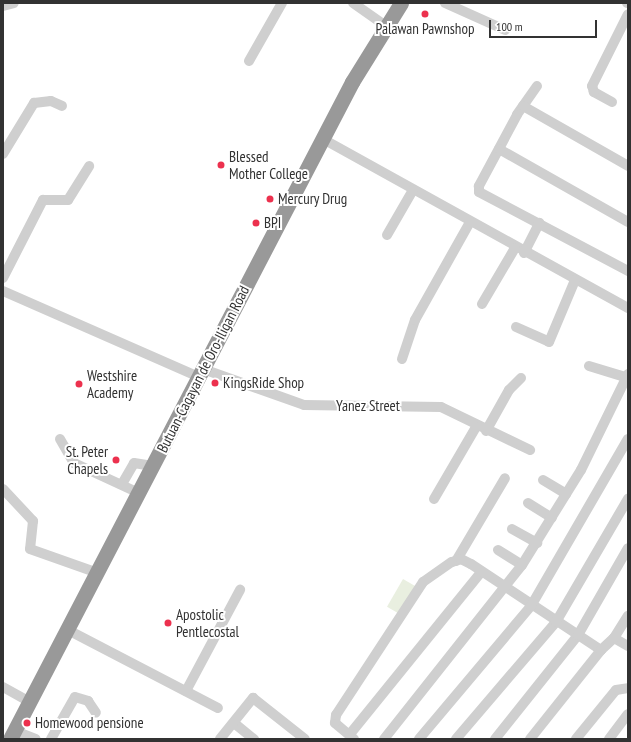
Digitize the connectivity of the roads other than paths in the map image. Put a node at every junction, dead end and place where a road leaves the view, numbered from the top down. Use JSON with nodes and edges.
{"nodes":[{"id":1,"x":14,"y":3,"type":"edge"},
{"id":2,"x":282,"y":3,"type":"edge"},
{"id":3,"x":353,"y":3,"type":"edge"},
{"id":4,"x":401,"y":3,"type":"edge"},
{"id":5,"x":445,"y":3,"type":"edge"},
{"id":6,"x":3,"y":6,"type":"edge"},
{"id":7,"x":628,"y":14,"type":"edge"},
{"id":8,"x":385,"y":25,"type":"junction"},
{"id":9,"x":505,"y":30,"type":"dead end"},
{"id":10,"x":249,"y":61,"type":"dead end"},
{"id":11,"x":537,"y":86,"type":"dead end"},
{"id":12,"x":612,"y":102,"type":"dead end"},
{"id":13,"x":62,"y":106,"type":"dead end"},
{"id":14,"x":523,"y":106,"type":"junction"},
{"id":15,"x":323,"y":139,"type":"junction"},
{"id":16,"x":499,"y":148,"type":"junction"},
{"id":17,"x":3,"y":154,"type":"edge"},
{"id":18,"x":89,"y":166,"type":"dead end"},
{"id":19,"x":628,"y":166,"type":"edge"},
{"id":20,"x":413,"y":190,"type":"junction"},
{"id":21,"x":470,"y":222,"type":"junction"},
{"id":22,"x":628,"y":222,"type":"edge"},
{"id":23,"x":538,"y":223,"type":"junction"},
{"id":24,"x":387,"y":235,"type":"dead end"},
{"id":25,"x":520,"y":250,"type":"junction"},
{"id":26,"x":628,"y":271,"type":"edge"},
{"id":27,"x":3,"y":278,"type":"edge"},
{"id":28,"x":575,"y":280,"type":"junction"},
{"id":29,"x":3,"y":291,"type":"edge"},
{"id":30,"x":482,"y":304,"type":"dead end"},
{"id":31,"x":628,"y":308,"type":"edge"},
{"id":32,"x":516,"y":327,"type":"dead end"},
{"id":33,"x":402,"y":359,"type":"dead end"},
{"id":34,"x":589,"y":366,"type":"dead end"},
{"id":35,"x":201,"y":373,"type":"junction"},
{"id":36,"x":627,"y":375,"type":"edge"},
{"id":37,"x":521,"y":378,"type":"dead end"},
{"id":38,"x":481,"y":429,"type":"junction"},
{"id":39,"x":60,"y":439,"type":"dead end"},
{"id":40,"x":628,"y":439,"type":"edge"},
{"id":41,"x":530,"y":450,"type":"dead end"},
{"id":42,"x":153,"y":466,"type":"junction"},
{"id":43,"x":505,"y":478,"type":"dead end"},
{"id":44,"x":543,"y":480,"type":"dead end"},
{"id":45,"x":122,"y":484,"type":"junction"},
{"id":46,"x":3,"y":489,"type":"edge"},
{"id":47,"x":139,"y":492,"type":"junction"},
{"id":48,"x":566,"y":494,"type":"junction"},
{"id":49,"x":434,"y":499,"type":"dead end"},
{"id":50,"x":628,"y":499,"type":"edge"},
{"id":51,"x":528,"y":503,"type":"dead end"},
{"id":52,"x":552,"y":518,"type":"junction"},
{"id":53,"x":512,"y":529,"type":"dead end"},
{"id":54,"x":537,"y":543,"type":"junction"},
{"id":55,"x":628,"y":548,"type":"edge"},
{"id":56,"x":498,"y":550,"type":"dead end"},
{"id":57,"x":456,"y":561,"type":"junction"},
{"id":58,"x":522,"y":565,"type":"junction"},
{"id":59,"x":481,"y":572,"type":"junction"},
{"id":60,"x":98,"y":573,"type":"junction"},
{"id":61,"x":507,"y":588,"type":"junction"},
{"id":62,"x":240,"y":590,"type":"dead end"},
{"id":63,"x":531,"y":606,"type":"junction"},
{"id":64,"x":628,"y":616,"type":"edge"},
{"id":65,"x":556,"y":622,"type":"junction"},
{"id":66,"x":68,"y":630,"type":"junction"},
{"id":67,"x":578,"y":635,"type":"junction"},
{"id":68,"x":614,"y":638,"type":"junction"},
{"id":69,"x":628,"y":646,"type":"edge"},
{"id":70,"x":601,"y":650,"type":"junction"},
{"id":71,"x":3,"y":687,"type":"edge"},
{"id":72,"x":628,"y":688,"type":"edge"},
{"id":73,"x":186,"y":691,"type":"junction"},
{"id":74,"x":30,"y":702,"type":"junction"},
{"id":75,"x":218,"y":708,"type":"dead end"},
{"id":76,"x":96,"y":713,"type":"dead end"},
{"id":77,"x":628,"y":714,"type":"edge"},
{"id":78,"x":234,"y":723,"type":"junction"},
{"id":79,"x":12,"y":735,"type":"edge"},
{"id":80,"x":352,"y":737,"type":"edge"},
{"id":81,"x":36,"y":739,"type":"edge"},
{"id":82,"x":51,"y":739,"type":"edge"},
{"id":83,"x":220,"y":739,"type":"edge"},
{"id":84,"x":254,"y":739,"type":"edge"},
{"id":85,"x":305,"y":739,"type":"edge"},
{"id":86,"x":384,"y":739,"type":"edge"},
{"id":87,"x":419,"y":739,"type":"edge"},
{"id":88,"x":456,"y":739,"type":"edge"},
{"id":89,"x":495,"y":739,"type":"edge"},
{"id":90,"x":530,"y":739,"type":"edge"},
{"id":91,"x":576,"y":739,"type":"edge"},
{"id":92,"x":609,"y":739,"type":"edge"}],
"edges":[{"from":1,"to":6,"type":"street"},
{"from":2,"to":10,"type":"street"},
{"from":3,"to":8,"type":"street"},
{"from":4,"to":8,"type":"highway","name":"Butuan-Cagayan de Oro-Iligan Road"},
{"from":5,"to":9,"type":"street"},
{"from":7,"to":12,"type":"street"},
{"from":8,"to":15,"type":"highway","name":"Butuan-Cagayan de Oro-Iligan Road"},
{"from":11,"to":14,"type":"street"},
{"from":13,"to":17,"type":"street"},
{"from":14,"to":16,"type":"street"},
{"from":14,"to":19,"type":"street"},
{"from":15,"to":20,"type":"street"},
{"from":15,"to":35,"type":"highway","name":"Butuan-Cagayan de Oro-Iligan Road"},
{"from":16,"to":22,"type":"street"},
{"from":16,"to":23,"type":"street"},
{"from":18,"to":27,"type":"street"},
{"from":20,"to":21,"type":"street"},
{"from":20,"to":24,"type":"street"},
{"from":21,"to":25,"type":"street"},
{"from":21,"to":33,"type":"street"},
{"from":23,"to":25,"type":"street"},
{"from":23,"to":26,"type":"street"},
{"from":25,"to":28,"type":"street"},
{"from":25,"to":30,"type":"street"},
{"from":28,"to":31,"type":"street"},
{"from":28,"to":32,"type":"street"},
{"from":29,"to":35,"type":"street","name":"Yanez Street"},
{"from":34,"to":36,"type":"street"},
{"from":35,"to":38,"type":"street","name":"Yanez Street"},
{"from":35,"to":42,"type":"highway","name":"Butuan-Cagayan de Oro-Iligan Road"},
{"from":36,"to":48,"type":"street"},
{"from":37,"to":38,"type":"street"},
{"from":38,"to":41,"type":"street","name":"Yanez Street"},
{"from":38,"to":49,"type":"street"},
{"from":39,"to":45,"type":"street"},
{"from":40,"to":63,"type":"street"},
{"from":42,"to":45,"type":"street"},
{"from":42,"to":47,"type":"highway","name":"Butuan-Cagayan de Oro-Iligan Road"},
{"from":43,"to":57,"type":"street"},
{"from":44,"to":48,"type":"street"},
{"from":45,"to":47,"type":"street"},
{"from":46,"to":60,"type":"street"},
{"from":47,"to":60,"type":"highway","name":"Butuan-Cagayan de Oro-Iligan Road"},
{"from":48,"to":52,"type":"street"},
{"from":50,"to":65,"type":"street"},
{"from":51,"to":52,"type":"street"},
{"from":52,"to":54,"type":"street"},
{"from":53,"to":54,"type":"street"},
{"from":54,"to":58,"type":"street"},
{"from":55,"to":67,"type":"street"},
{"from":56,"to":58,"type":"street"},
{"from":57,"to":59,"type":"street"},
{"from":57,"to":80,"type":"street"},
{"from":58,"to":61,"type":"street"},
{"from":59,"to":61,"type":"street"},
{"from":59,"to":80,"type":"street"},
{"from":60,"to":66,"type":"highway","name":"Butuan-Cagayan de Oro-Iligan Road"},
{"from":61,"to":63,"type":"street"},
{"from":61,"to":86,"type":"street"},
{"from":62,"to":73,"type":"street"},
{"from":63,"to":65,"type":"street"},
{"from":63,"to":87,"type":"street"},
{"from":64,"to":68,"type":"street"},
{"from":65,"to":67,"type":"street"},
{"from":65,"to":88,"type":"street"},
{"from":66,"to":73,"type":"street"},
{"from":66,"to":74,"type":"highway","name":"Butuan-Cagayan de Oro-Iligan Road"},
{"from":67,"to":70,"type":"street"},
{"from":67,"to":89,"type":"street"},
{"from":68,"to":69,"type":"street"},
{"from":68,"to":70,"type":"street"},
{"from":70,"to":90,"type":"street"},
{"from":71,"to":74,"type":"street"},
{"from":72,"to":91,"type":"street"},
{"from":73,"to":75,"type":"street"},
{"from":74,"to":79,"type":"highway","name":"Butuan-Cagayan de Oro-Iligan Road"},
{"from":76,"to":82,"type":"street"},
{"from":77,"to":92,"type":"street"},
{"from":78,"to":83,"type":"street"},
{"from":78,"to":84,"type":"street"},
{"from":78,"to":85,"type":"street"},
{"from":79,"to":81,"type":"street"}]}
